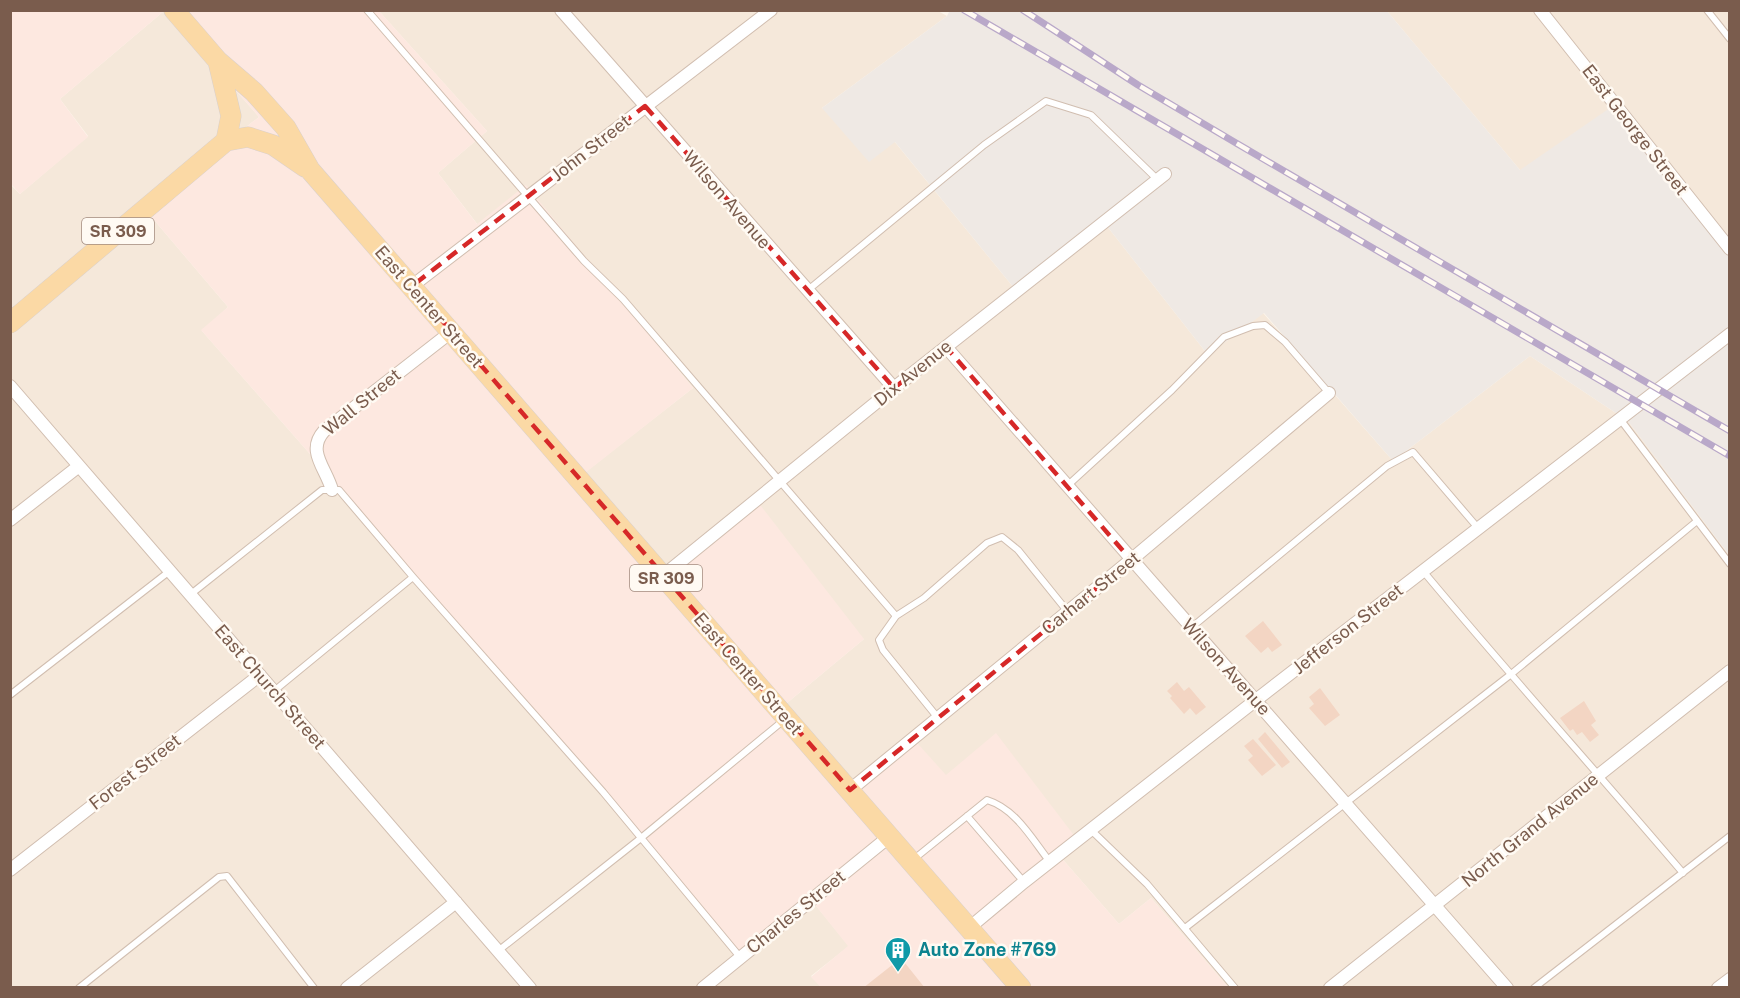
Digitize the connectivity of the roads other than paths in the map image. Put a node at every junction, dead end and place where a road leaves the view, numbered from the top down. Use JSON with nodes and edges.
{"nodes":[{"id":1,"x":174,"y":10,"type":"edge"},
{"id":2,"x":367,"y":10,"type":"edge"},
{"id":3,"x":561,"y":10,"type":"edge"},
{"id":4,"x":771,"y":10,"type":"edge"},
{"id":5,"x":1540,"y":10,"type":"edge"},
{"id":6,"x":1707,"y":10,"type":"edge"},
{"id":7,"x":1730,"y":39,"type":"edge"},
{"id":8,"x":218,"y":61,"type":"junction"},
{"id":9,"x":645,"y":106,"type":"junction"},
{"id":10,"x":226,"y":141,"type":"junction"},
{"id":11,"x":310,"y":170,"type":"junction"},
{"id":12,"x":1162,"y":177,"type":"joint"},
{"id":13,"x":529,"y":196,"type":"junction"},
{"id":14,"x":1730,"y":249,"type":"edge"},
{"id":15,"x":412,"y":286,"type":"junction"},
{"id":16,"x":807,"y":290,"type":"junction"},
{"id":17,"x":10,"y":323,"type":"edge"},
{"id":18,"x":451,"y":332,"type":"junction"},
{"id":19,"x":1730,"y":334,"type":"edge"},
{"id":20,"x":946,"y":347,"type":"junction"},
{"id":21,"x":10,"y":386,"type":"edge"},
{"id":22,"x":894,"y":388,"type":"junction"},
{"id":23,"x":1329,"y":393,"type":"joint"},
{"id":24,"x":1619,"y":419,"type":"junction"},
{"id":25,"x":79,"y":466,"type":"junction"},
{"id":26,"x":779,"y":482,"type":"junction"},
{"id":27,"x":1067,"y":486,"type":"junction"},
{"id":28,"x":332,"y":490,"type":"junction"},
{"id":29,"x":10,"y":520,"type":"edge"},
{"id":30,"x":1697,"y":521,"type":"junction"},
{"id":31,"x":1478,"y":528,"type":"junction"},
{"id":32,"x":1131,"y":560,"type":"junction"},
{"id":33,"x":1730,"y":564,"type":"edge"},
{"id":34,"x":171,"y":570,"type":"junction"},
{"id":35,"x":1423,"y":571,"type":"junction"},
{"id":36,"x":664,"y":575,"type":"junction"},
{"id":37,"x":413,"y":577,"type":"junction"},
{"id":38,"x":191,"y":594,"type":"junction"},
{"id":39,"x":1068,"y":612,"type":"junction"},
{"id":40,"x":896,"y":616,"type":"junction"},
{"id":41,"x":1191,"y":628,"type":"junction"},
{"id":42,"x":1730,"y":671,"type":"edge"},
{"id":43,"x":260,"y":675,"type":"junction"},
{"id":44,"x":1510,"y":675,"type":"junction"},
{"id":45,"x":274,"y":691,"type":"junction"},
{"id":46,"x":10,"y":695,"type":"edge"},
{"id":47,"x":1256,"y":700,"type":"junction"},
{"id":48,"x":786,"y":718,"type":"junction"},
{"id":49,"x":938,"y":718,"type":"junction"},
{"id":50,"x":1599,"y":774,"type":"junction"},
{"id":51,"x":850,"y":790,"type":"junction"},
{"id":52,"x":1345,"y":803,"type":"junction"},
{"id":53,"x":967,"y":816,"type":"junction"},
{"id":54,"x":1091,"y":830,"type":"junction"},
{"id":55,"x":890,"y":836,"type":"junction"},
{"id":56,"x":1730,"y":836,"type":"edge"},
{"id":57,"x":642,"y":838,"type":"junction"},
{"id":58,"x":912,"y":862,"type":"junction"},
{"id":59,"x":1050,"y":862,"type":"junction"},
{"id":60,"x":10,"y":870,"type":"edge"},
{"id":61,"x":1683,"y":873,"type":"junction"},
{"id":62,"x":1024,"y":882,"type":"junction"},
{"id":63,"x":456,"y":902,"type":"junction"},
{"id":64,"x":1435,"y":906,"type":"junction"},
{"id":65,"x":969,"y":928,"type":"junction"},
{"id":66,"x":1185,"y":928,"type":"junction"},
{"id":67,"x":497,"y":952,"type":"junction"},
{"id":68,"x":740,"y":957,"type":"junction"},
{"id":69,"x":1730,"y":979,"type":"edge"},
{"id":70,"x":79,"y":987,"type":"edge"},
{"id":71,"x":314,"y":987,"type":"edge"},
{"id":72,"x":346,"y":987,"type":"edge"},
{"id":73,"x":530,"y":987,"type":"edge"},
{"id":74,"x":703,"y":987,"type":"edge"},
{"id":75,"x":1021,"y":987,"type":"edge"},
{"id":76,"x":1235,"y":987,"type":"edge"},
{"id":77,"x":1330,"y":987,"type":"edge"},
{"id":78,"x":1507,"y":987,"type":"edge"},
{"id":79,"x":1534,"y":987,"type":"edge"},
{"id":80,"x":1718,"y":987,"type":"edge"}],
"edges":[{"from":1,"to":8,"type":"main road","name":"East Center Street","number":"SR 309"},
{"from":2,"to":13,"type":"lane"},
{"from":3,"to":9,"type":"street","name":"Wilson Avenue"},
{"from":4,"to":9,"type":"street","name":"John Street"},
{"from":5,"to":14,"type":"street","name":"East George Street"},
{"from":6,"to":7,"type":"lane"},
{"from":8,"to":10,"type":"main road","number":"SR 309"},
{"from":8,"to":11,"type":"main road","name":"East Center Street","number":"SR 309"},
{"from":9,"to":13,"type":"street","name":"John Street"},
{"from":9,"to":16,"type":"street","name":"Wilson Avenue"},
{"from":10,"to":11,"type":"main road","name":"East Center Street","number":"SR 309"},
{"from":10,"to":17,"type":"main road","number":"SR 309"},
{"from":11,"to":15,"type":"main road","name":"East Center Street","number":"SR 309"},
{"from":12,"to":16,"type":"lane"},
{"from":12,"to":20,"type":"street","name":"Dix Avenue"},
{"from":13,"to":15,"type":"street","name":"John Street"},
{"from":13,"to":26,"type":"lane"},
{"from":15,"to":18,"type":"main road","name":"East Center Street","number":"SR 309"},
{"from":16,"to":22,"type":"street","name":"Wilson Avenue"},
{"from":18,"to":28,"type":"street","name":"Wall Street"},
{"from":18,"to":36,"type":"main road","name":"East Center Street","number":"SR 309"},
{"from":19,"to":24,"type":"street","name":"Jefferson Street"},
{"from":20,"to":22,"type":"street","name":"Dix Avenue"},
{"from":20,"to":27,"type":"street","name":"Wilson Avenue"},
{"from":21,"to":25,"type":"street","name":"East Church Street"},
{"from":22,"to":26,"type":"street","name":"Dix Avenue"},
{"from":23,"to":27,"type":"lane"},
{"from":23,"to":32,"type":"street","name":"Carhart Street"},
{"from":24,"to":30,"type":"lane"},
{"from":24,"to":31,"type":"street","name":"Jefferson Street"},
{"from":25,"to":29,"type":"street"},
{"from":25,"to":34,"type":"street","name":"East Church Street"},
{"from":26,"to":36,"type":"street","name":"Dix Avenue"},
{"from":26,"to":40,"type":"lane"},
{"from":27,"to":32,"type":"street","name":"Wilson Avenue"},
{"from":28,"to":37,"type":"lane"},
{"from":28,"to":38,"type":"lane"},
{"from":30,"to":33,"type":"lane"},
{"from":30,"to":44,"type":"lane"},
{"from":31,"to":35,"type":"street","name":"Jefferson Street"},
{"from":31,"to":41,"type":"lane"},
{"from":32,"to":39,"type":"street","name":"Carhart Street"},
{"from":32,"to":41,"type":"street","name":"Wilson Avenue"},
{"from":34,"to":38,"type":"street","name":"East Church Street"},
{"from":34,"to":46,"type":"lane"},
{"from":35,"to":44,"type":"lane"},
{"from":35,"to":47,"type":"street","name":"Jefferson Street"},
{"from":36,"to":48,"type":"main road","name":"East Center Street","number":"SR 309"},
{"from":37,"to":45,"type":"lane"},
{"from":37,"to":57,"type":"lane"},
{"from":38,"to":43,"type":"street","name":"East Church Street"},
{"from":39,"to":40,"type":"lane"},
{"from":39,"to":49,"type":"street","name":"Carhart Street"},
{"from":40,"to":49,"type":"lane"},
{"from":41,"to":47,"type":"street","name":"Wilson Avenue"},
{"from":42,"to":50,"type":"street","name":"North Grand Avenue"},
{"from":43,"to":45,"type":"street","name":"East Church Street"},
{"from":43,"to":60,"type":"street","name":"Forest Street"},
{"from":44,"to":50,"type":"lane"},
{"from":44,"to":52,"type":"lane"},
{"from":45,"to":63,"type":"street","name":"East Church Street"},
{"from":47,"to":52,"type":"street","name":"Wilson Avenue"},
{"from":47,"to":54,"type":"street","name":"Jefferson Street"},
{"from":48,"to":51,"type":"main road","name":"East Center Street","number":"SR 309"},
{"from":48,"to":57,"type":"lane"},
{"from":49,"to":51,"type":"street","name":"Carhart Street"},
{"from":50,"to":61,"type":"lane"},
{"from":50,"to":64,"type":"street","name":"North Grand Avenue"},
{"from":51,"to":55,"type":"main road","name":"East Center Street","number":"SR 309"},
{"from":52,"to":64,"type":"street","name":"Wilson Avenue"},
{"from":52,"to":66,"type":"lane"},
{"from":53,"to":58,"type":"lane"},
{"from":53,"to":59,"type":"lane"},
{"from":53,"to":62,"type":"lane"},
{"from":54,"to":59,"type":"street","name":"Jefferson Street"},
{"from":54,"to":66,"type":"lane"},
{"from":55,"to":58,"type":"main road","name":"East Center Street","number":"SR 309"},
{"from":55,"to":68,"type":"street","name":"Charles Street"},
{"from":56,"to":61,"type":"lane"},
{"from":57,"to":67,"type":"lane"},
{"from":57,"to":68,"type":"lane"},
{"from":58,"to":65,"type":"main road","name":"East Center Street","number":"SR 309"},
{"from":59,"to":62,"type":"street","name":"Jefferson Street"},
{"from":61,"to":79,"type":"lane"},
{"from":62,"to":65,"type":"street","name":"Jefferson Street"},
{"from":63,"to":67,"type":"street","name":"East Church Street"},
{"from":63,"to":72,"type":"street"},
{"from":64,"to":77,"type":"street","name":"North Grand Avenue"},
{"from":64,"to":78,"type":"street","name":"Wilson Avenue"},
{"from":65,"to":75,"type":"main road","name":"East Center Street","number":"SR 309"},
{"from":66,"to":76,"type":"lane"},
{"from":67,"to":73,"type":"street","name":"East Church Street"},
{"from":68,"to":74,"type":"street","name":"Charles Street"},
{"from":69,"to":80,"type":"street"},
{"from":70,"to":71,"type":"lane"}]}
